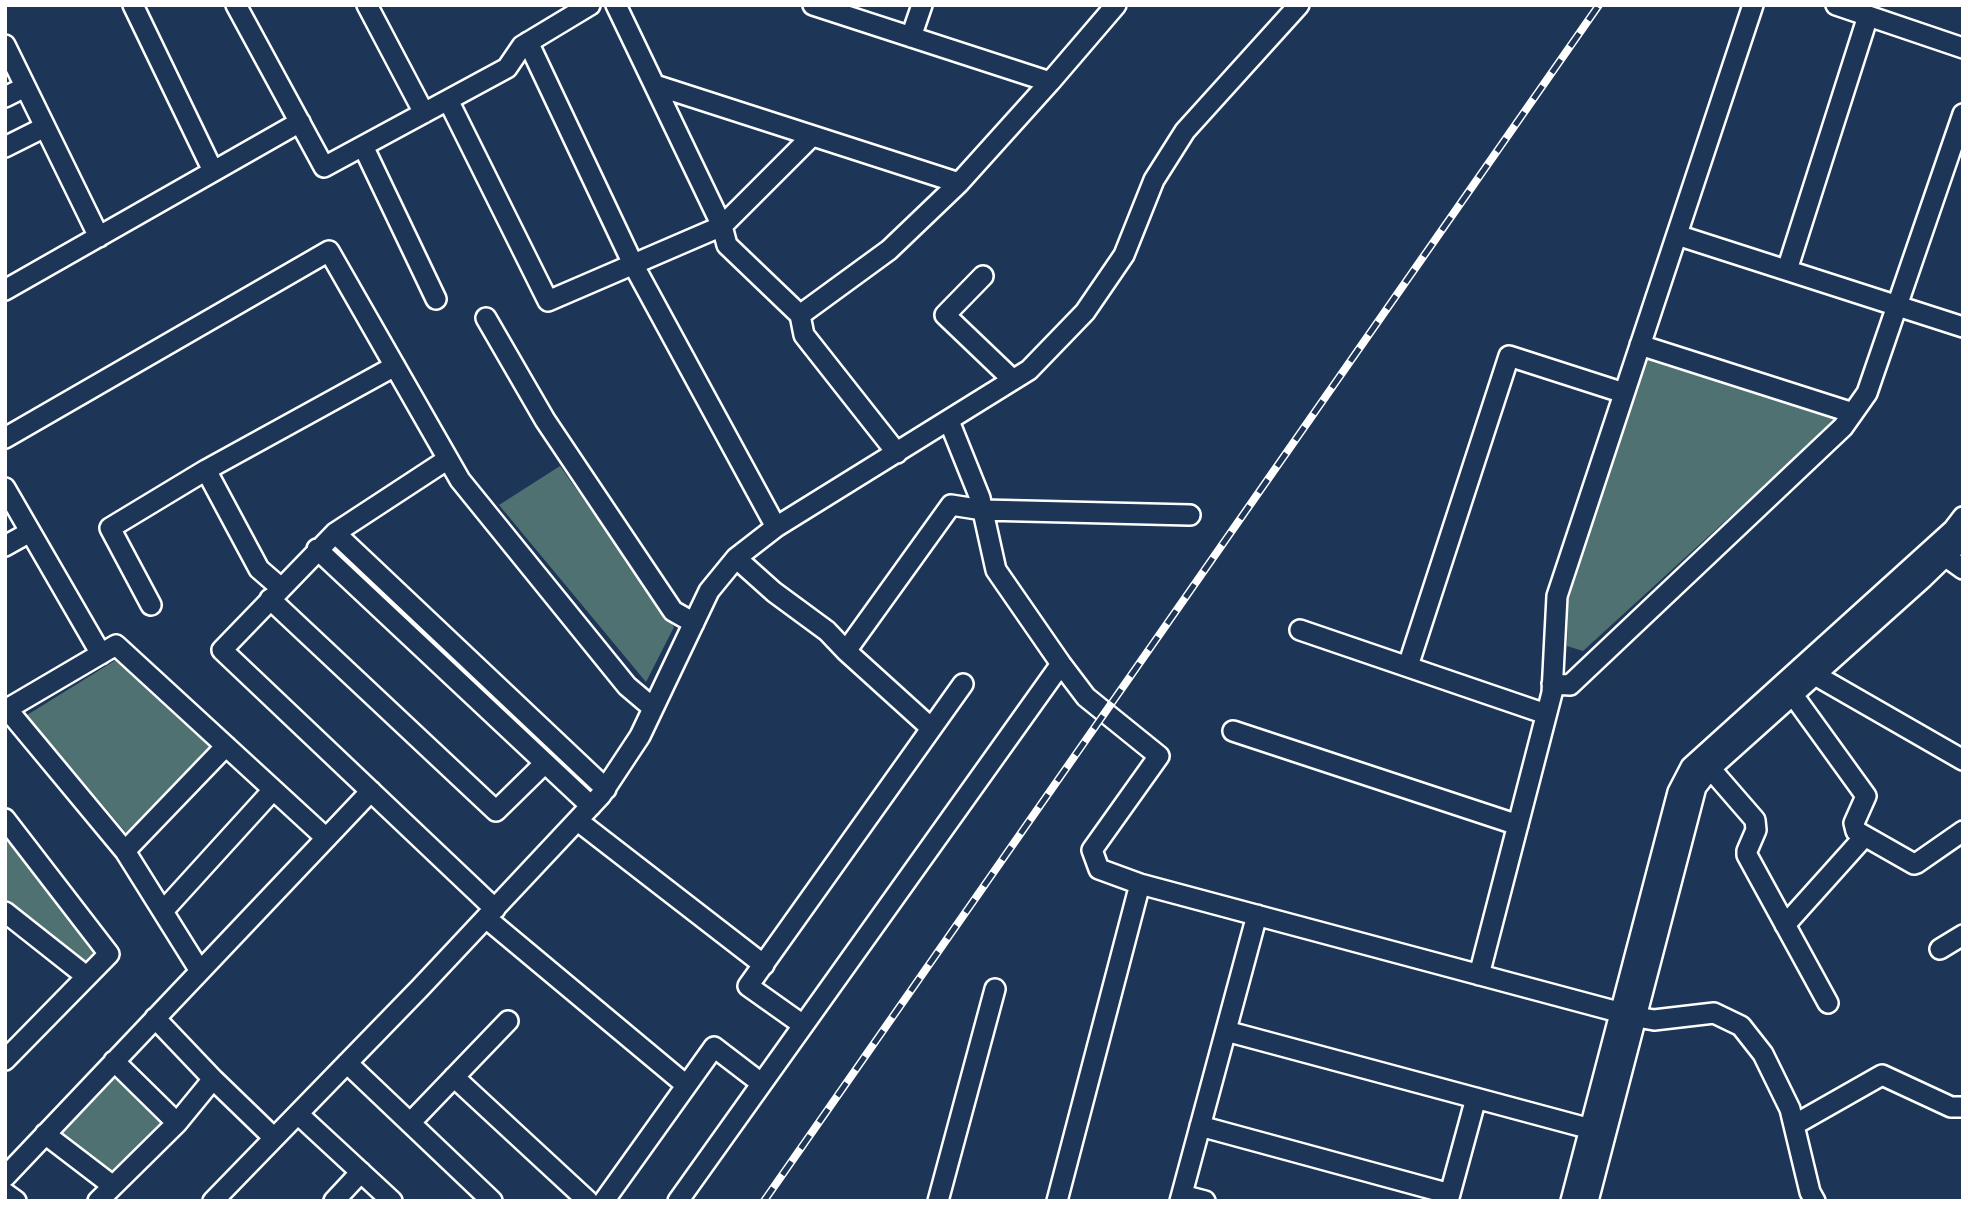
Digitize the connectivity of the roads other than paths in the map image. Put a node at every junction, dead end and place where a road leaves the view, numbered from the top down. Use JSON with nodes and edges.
{"nodes":[{"id":1,"x":134,"y":5,"type":"edge"},
{"id":2,"x":236,"y":5,"type":"edge"},
{"id":3,"x":367,"y":5,"type":"edge"},
{"id":4,"x":590,"y":5,"type":"edge"},
{"id":5,"x":616,"y":5,"type":"edge"},
{"id":6,"x":922,"y":5,"type":"edge"},
{"id":7,"x":1116,"y":5,"type":"edge"},
{"id":8,"x":1298,"y":5,"type":"edge"},
{"id":9,"x":1753,"y":5,"type":"edge"},
{"id":10,"x":1836,"y":5,"type":"edge"},
{"id":11,"x":819,"y":6,"type":"edge"},
{"id":12,"x":1868,"y":16,"type":"junction"},
{"id":13,"x":911,"y":37,"type":"junction"},
{"id":14,"x":528,"y":42,"type":"junction"},
{"id":15,"x":5,"y":45,"type":"edge"},
{"id":16,"x":1963,"y":48,"type":"edge"},
{"id":17,"x":1050,"y":82,"type":"junction"},
{"id":18,"x":655,"y":85,"type":"junction"},
{"id":19,"x":25,"y":86,"type":"junction"},
{"id":20,"x":5,"y":97,"type":"edge"},
{"id":21,"x":448,"y":100,"type":"junction"},
{"id":22,"x":424,"y":113,"type":"junction"},
{"id":23,"x":1963,"y":114,"type":"edge"},
{"id":24,"x":300,"y":122,"type":"junction"},
{"id":25,"x":45,"y":127,"type":"junction"},
{"id":26,"x":813,"y":136,"type":"junction"},
{"id":27,"x":363,"y":146,"type":"junction"},
{"id":28,"x":5,"y":147,"type":"edge"},
{"id":29,"x":213,"y":171,"type":"junction"},
{"id":30,"x":959,"y":183,"type":"junction"},
{"id":31,"x":722,"y":226,"type":"junction"},
{"id":32,"x":1677,"y":235,"type":"junction"},
{"id":33,"x":99,"y":237,"type":"junction"},
{"id":34,"x":633,"y":264,"type":"junction"},
{"id":35,"x":1787,"y":270,"type":"junction"},
{"id":36,"x":982,"y":276,"type":"dead end"},
{"id":37,"x":5,"y":290,"type":"edge"},
{"id":38,"x":436,"y":299,"type":"dead end"},
{"id":39,"x":1897,"y":306,"type":"junction"},
{"id":40,"x":800,"y":315,"type":"junction"},
{"id":41,"x":486,"y":318,"type":"dead end"},
{"id":42,"x":1963,"y":327,"type":"edge"},
{"id":43,"x":1640,"y":345,"type":"junction"},
{"id":44,"x":395,"y":366,"type":"junction"},
{"id":45,"x":1013,"y":380,"type":"junction"},
{"id":46,"x":1624,"y":393,"type":"junction"},
{"id":47,"x":1853,"y":413,"type":"junction"},
{"id":48,"x":949,"y":421,"type":"junction"},
{"id":49,"x":5,"y":438,"type":"edge"},
{"id":50,"x":897,"y":453,"type":"junction"},
{"id":51,"x":448,"y":459,"type":"junction"},
{"id":52,"x":206,"y":470,"type":"junction"},
{"id":53,"x":5,"y":488,"type":"edge"},
{"id":54,"x":983,"y":510,"type":"junction"},
{"id":55,"x":1190,"y":515,"type":"dead end"},
{"id":56,"x":1963,"y":517,"type":"edge"},
{"id":57,"x":776,"y":527,"type":"junction"},
{"id":58,"x":30,"y":532,"type":"junction"},
{"id":59,"x":335,"y":533,"type":"junction"},
{"id":60,"x":1963,"y":539,"type":"edge"},
{"id":61,"x":5,"y":546,"type":"edge"},
{"id":62,"x":317,"y":549,"type":"junction"},
{"id":63,"x":1939,"y":552,"type":"junction"},
{"id":64,"x":736,"y":558,"type":"junction"},
{"id":65,"x":1963,"y":569,"type":"edge"},
{"id":66,"x":276,"y":593,"type":"junction"},
{"id":67,"x":152,"y":605,"type":"dead end"},
{"id":68,"x":694,"y":623,"type":"junction"},
{"id":69,"x":1300,"y":629,"type":"dead end"},
{"id":70,"x":846,"y":651,"type":"junction"},
{"id":71,"x":101,"y":654,"type":"junction"},
{"id":72,"x":1060,"y":664,"type":"junction"},
{"id":73,"x":1408,"y":666,"type":"junction"},
{"id":74,"x":1815,"y":675,"type":"junction"},
{"id":75,"x":963,"y":684,"type":"dead end"},
{"id":76,"x":1552,"y":684,"type":"junction"},
{"id":77,"x":1793,"y":695,"type":"junction"},
{"id":78,"x":653,"y":708,"type":"junction"},
{"id":79,"x":1546,"y":714,"type":"junction"},
{"id":80,"x":931,"y":728,"type":"junction"},
{"id":81,"x":1233,"y":731,"type":"dead end"},
{"id":82,"x":226,"y":746,"type":"junction"},
{"id":83,"x":1963,"y":760,"type":"edge"},
{"id":84,"x":545,"y":763,"type":"junction"},
{"id":85,"x":1706,"y":763,"type":"junction"},
{"id":86,"x":606,"y":789,"type":"junction"},
{"id":87,"x":273,"y":790,"type":"junction"},
{"id":88,"x":371,"y":791,"type":"junction"},
{"id":89,"x":584,"y":814,"type":"junction"},
{"id":90,"x":5,"y":819,"type":"edge"},
{"id":91,"x":1518,"y":825,"type":"junction"},
{"id":92,"x":1963,"y":831,"type":"edge"},
{"id":93,"x":1864,"y":837,"type":"junction"},
{"id":94,"x":326,"y":838,"type":"junction"},
{"id":95,"x":125,"y":850,"type":"junction"},
{"id":96,"x":1140,"y":884,"type":"junction"},
{"id":97,"x":163,"y":911,"type":"junction"},
{"id":98,"x":5,"y":912,"type":"edge"},
{"id":99,"x":490,"y":913,"type":"junction"},
{"id":100,"x":1256,"y":915,"type":"junction"},
{"id":101,"x":1785,"y":925,"type":"junction"},
{"id":102,"x":1963,"y":935,"type":"edge"},
{"id":103,"x":1940,"y":949,"type":"dead end"},
{"id":104,"x":764,"y":965,"type":"junction"},
{"id":105,"x":200,"y":971,"type":"junction"},
{"id":106,"x":1479,"y":975,"type":"junction"},
{"id":107,"x":86,"y":976,"type":"junction"},
{"id":108,"x":995,"y":989,"type":"dead end"},
{"id":109,"x":1828,"y":1003,"type":"dead end"},
{"id":110,"x":1629,"y":1015,"type":"junction"},
{"id":111,"x":155,"y":1018,"type":"junction"},
{"id":112,"x":508,"y":1021,"type":"dead end"},
{"id":113,"x":803,"y":1025,"type":"junction"},
{"id":114,"x":1226,"y":1031,"type":"junction"},
{"id":115,"x":5,"y":1060,"type":"edge"},
{"id":116,"x":114,"y":1062,"type":"junction"},
{"id":117,"x":347,"y":1063,"type":"junction"},
{"id":118,"x":454,"y":1077,"type":"junction"},
{"id":119,"x":213,"y":1079,"type":"junction"},
{"id":120,"x":761,"y":1083,"type":"junction"},
{"id":121,"x":686,"y":1085,"type":"junction"},
{"id":122,"x":1476,"y":1098,"type":"junction"},
{"id":123,"x":1963,"y":1107,"type":"edge"},
{"id":124,"x":298,"y":1114,"type":"junction"},
{"id":125,"x":177,"y":1123,"type":"junction"},
{"id":126,"x":410,"y":1123,"type":"junction"},
{"id":127,"x":1794,"y":1125,"type":"junction"},
{"id":128,"x":1200,"y":1126,"type":"junction"},
{"id":129,"x":1598,"y":1131,"type":"junction"},
{"id":130,"x":45,"y":1134,"type":"junction"},
{"id":131,"x":274,"y":1138,"type":"junction"},
{"id":132,"x":361,"y":1172,"type":"junction"},
{"id":133,"x":5,"y":1177,"type":"edge"},
{"id":134,"x":113,"y":1186,"type":"junction"},
{"id":135,"x":5,"y":1193,"type":"edge"},
{"id":136,"x":1449,"y":1197,"type":"edge"},
{"id":137,"x":1181,"y":1198,"type":"edge"},
{"id":138,"x":16,"y":1201,"type":"edge"},
{"id":139,"x":98,"y":1201,"type":"edge"},
{"id":140,"x":213,"y":1201,"type":"edge"},
{"id":141,"x":334,"y":1201,"type":"edge"},
{"id":142,"x":392,"y":1201,"type":"edge"},
{"id":143,"x":492,"y":1201,"type":"edge"},
{"id":144,"x":588,"y":1201,"type":"edge"},
{"id":145,"x":604,"y":1201,"type":"edge"},
{"id":146,"x":678,"y":1201,"type":"edge"},
{"id":147,"x":938,"y":1201,"type":"edge"},
{"id":148,"x":1057,"y":1201,"type":"edge"},
{"id":149,"x":1205,"y":1201,"type":"edge"},
{"id":150,"x":1571,"y":1201,"type":"edge"},
{"id":151,"x":1588,"y":1201,"type":"edge"},
{"id":152,"x":1815,"y":1201,"type":"edge"}],
"edges":[{"from":1,"to":29,"type":"street"},
{"from":2,"to":24,"type":"street"},
{"from":3,"to":22,"type":"street"},
{"from":4,"to":14,"type":"street"},
{"from":5,"to":18,"type":"street"},
{"from":6,"to":13,"type":"street"},
{"from":7,"to":17,"type":"street"},
{"from":8,"to":45,"type":"street"},
{"from":9,"to":32,"type":"street"},
{"from":10,"to":12,"type":"street"},
{"from":11,"to":13,"type":"street"},
{"from":12,"to":16,"type":"street"},
{"from":12,"to":35,"type":"street"},
{"from":13,"to":17,"type":"street"},
{"from":14,"to":21,"type":"street"},
{"from":14,"to":34,"type":"street"},
{"from":15,"to":19,"type":"street"},
{"from":17,"to":30,"type":"street"},
{"from":18,"to":26,"type":"street"},
{"from":18,"to":31,"type":"street"},
{"from":19,"to":20,"type":"street"},
{"from":19,"to":25,"type":"street"},
{"from":21,"to":22,"type":"street"},
{"from":21,"to":34,"type":"street"},
{"from":22,"to":27,"type":"street"},
{"from":23,"to":39,"type":"street"},
{"from":24,"to":27,"type":"street"},
{"from":24,"to":29,"type":"street"},
{"from":25,"to":28,"type":"street"},
{"from":25,"to":33,"type":"street"},
{"from":26,"to":30,"type":"street"},
{"from":26,"to":31,"type":"street"},
{"from":27,"to":38,"type":"street"},
{"from":29,"to":33,"type":"street"},
{"from":30,"to":40,"type":"street"},
{"from":31,"to":34,"type":"street"},
{"from":31,"to":40,"type":"street"},
{"from":32,"to":35,"type":"street"},
{"from":32,"to":43,"type":"street"},
{"from":33,"to":37,"type":"street"},
{"from":34,"to":57,"type":"street"},
{"from":35,"to":39,"type":"street"},
{"from":36,"to":45,"type":"street"},
{"from":39,"to":42,"type":"street"},
{"from":39,"to":47,"type":"street"},
{"from":40,"to":50,"type":"street"},
{"from":41,"to":68,"type":"street"},
{"from":43,"to":46,"type":"street"},
{"from":43,"to":47,"type":"street"},
{"from":44,"to":49,"type":"street"},
{"from":44,"to":51,"type":"street"},
{"from":44,"to":52,"type":"street"},
{"from":45,"to":48,"type":"street"},
{"from":46,"to":73,"type":"street"},
{"from":46,"to":76,"type":"street"},
{"from":47,"to":76,"type":"street"},
{"from":48,"to":50,"type":"street"},
{"from":48,"to":54,"type":"street"},
{"from":50,"to":57,"type":"street"},
{"from":51,"to":59,"type":"street"},
{"from":51,"to":78,"type":"street"},
{"from":52,"to":66,"type":"street"},
{"from":52,"to":67,"type":"street"},
{"from":53,"to":58,"type":"street"},
{"from":54,"to":55,"type":"street"},
{"from":54,"to":70,"type":"street"},
{"from":54,"to":72,"type":"street"},
{"from":56,"to":63,"type":"street"},
{"from":57,"to":64,"type":"street"},
{"from":58,"to":61,"type":"street"},
{"from":58,"to":71,"type":"street"},
{"from":59,"to":62,"type":"street"},
{"from":59,"to":86,"type":"street"},
{"from":60,"to":63,"type":"street"},
{"from":62,"to":66,"type":"street"},
{"from":62,"to":84,"type":"street"},
{"from":63,"to":65,"type":"street"},
{"from":63,"to":74,"type":"street"},
{"from":63,"to":85,"type":"street"},
{"from":64,"to":68,"type":"street"},
{"from":64,"to":70,"type":"street"},
{"from":66,"to":84,"type":"street"},
{"from":66,"to":88,"type":"street"},
{"from":68,"to":78,"type":"street"},
{"from":69,"to":73,"type":"street"},
{"from":70,"to":80,"type":"street"},
{"from":71,"to":82,"type":"street"},
{"from":71,"to":95,"type":"street"},
{"from":72,"to":96,"type":"street"},
{"from":72,"to":113,"type":"street"},
{"from":73,"to":79,"type":"street"},
{"from":74,"to":77,"type":"street"},
{"from":74,"to":83,"type":"street"},
{"from":75,"to":80,"type":"street"},
{"from":76,"to":79,"type":"street"},
{"from":77,"to":85,"type":"street"},
{"from":77,"to":93,"type":"street"},
{"from":78,"to":86,"type":"street"},
{"from":79,"to":91,"type":"street"},
{"from":80,"to":104,"type":"street"},
{"from":81,"to":91,"type":"street"},
{"from":82,"to":87,"type":"street"},
{"from":82,"to":95,"type":"street"},
{"from":84,"to":89,"type":"street"},
{"from":85,"to":101,"type":"street"},
{"from":85,"to":110,"type":"street"},
{"from":86,"to":89,"type":"street"},
{"from":87,"to":94,"type":"street"},
{"from":87,"to":97,"type":"street"},
{"from":88,"to":94,"type":"street"},
{"from":88,"to":99,"type":"street"},
{"from":89,"to":99,"type":"street"},
{"from":89,"to":104,"type":"street"},
{"from":90,"to":107,"type":"street"},
{"from":91,"to":106,"type":"street"},
{"from":92,"to":93,"type":"street"},
{"from":93,"to":101,"type":"street"},
{"from":94,"to":105,"type":"street"},
{"from":95,"to":97,"type":"street"},
{"from":96,"to":100,"type":"street"},
{"from":96,"to":148,"type":"street"},
{"from":97,"to":105,"type":"street"},
{"from":98,"to":107,"type":"street"},
{"from":99,"to":117,"type":"street"},
{"from":99,"to":121,"type":"street"},
{"from":100,"to":106,"type":"street"},
{"from":100,"to":114,"type":"street"},
{"from":101,"to":109,"type":"street"},
{"from":102,"to":103,"type":"street"},
{"from":104,"to":113,"type":"street"},
{"from":105,"to":111,"type":"street"},
{"from":106,"to":110,"type":"street"},
{"from":107,"to":115,"type":"street"},
{"from":108,"to":147,"type":"street"},
{"from":110,"to":127,"type":"street"},
{"from":110,"to":129,"type":"street"},
{"from":111,"to":116,"type":"street"},
{"from":111,"to":119,"type":"street"},
{"from":112,"to":118,"type":"street"},
{"from":113,"to":120,"type":"street"},
{"from":114,"to":122,"type":"street"},
{"from":114,"to":128,"type":"street"},
{"from":116,"to":125,"type":"street"},
{"from":116,"to":130,"type":"street"},
{"from":117,"to":124,"type":"street"},
{"from":117,"to":126,"type":"street"},
{"from":118,"to":126,"type":"street"},
{"from":118,"to":144,"type":"street"},
{"from":119,"to":125,"type":"street"},
{"from":119,"to":131,"type":"street"},
{"from":120,"to":121,"type":"street"},
{"from":120,"to":146,"type":"street"},
{"from":121,"to":145,"type":"street"},
{"from":122,"to":129,"type":"street"},
{"from":122,"to":136,"type":"street"},
{"from":123,"to":127,"type":"street"},
{"from":124,"to":131,"type":"street"},
{"from":124,"to":132,"type":"street"},
{"from":125,"to":134,"type":"street"},
{"from":126,"to":143,"type":"street"},
{"from":127,"to":152,"type":"street"},
{"from":128,"to":136,"type":"street"},
{"from":128,"to":137,"type":"street"},
{"from":129,"to":150,"type":"street"},
{"from":129,"to":151,"type":"street"},
{"from":130,"to":133,"type":"street"},
{"from":130,"to":134,"type":"street"},
{"from":131,"to":140,"type":"street"},
{"from":132,"to":141,"type":"street"},
{"from":132,"to":142,"type":"street"},
{"from":134,"to":139,"type":"street"},
{"from":135,"to":138,"type":"street"},
{"from":137,"to":149,"type":"street"}]}
